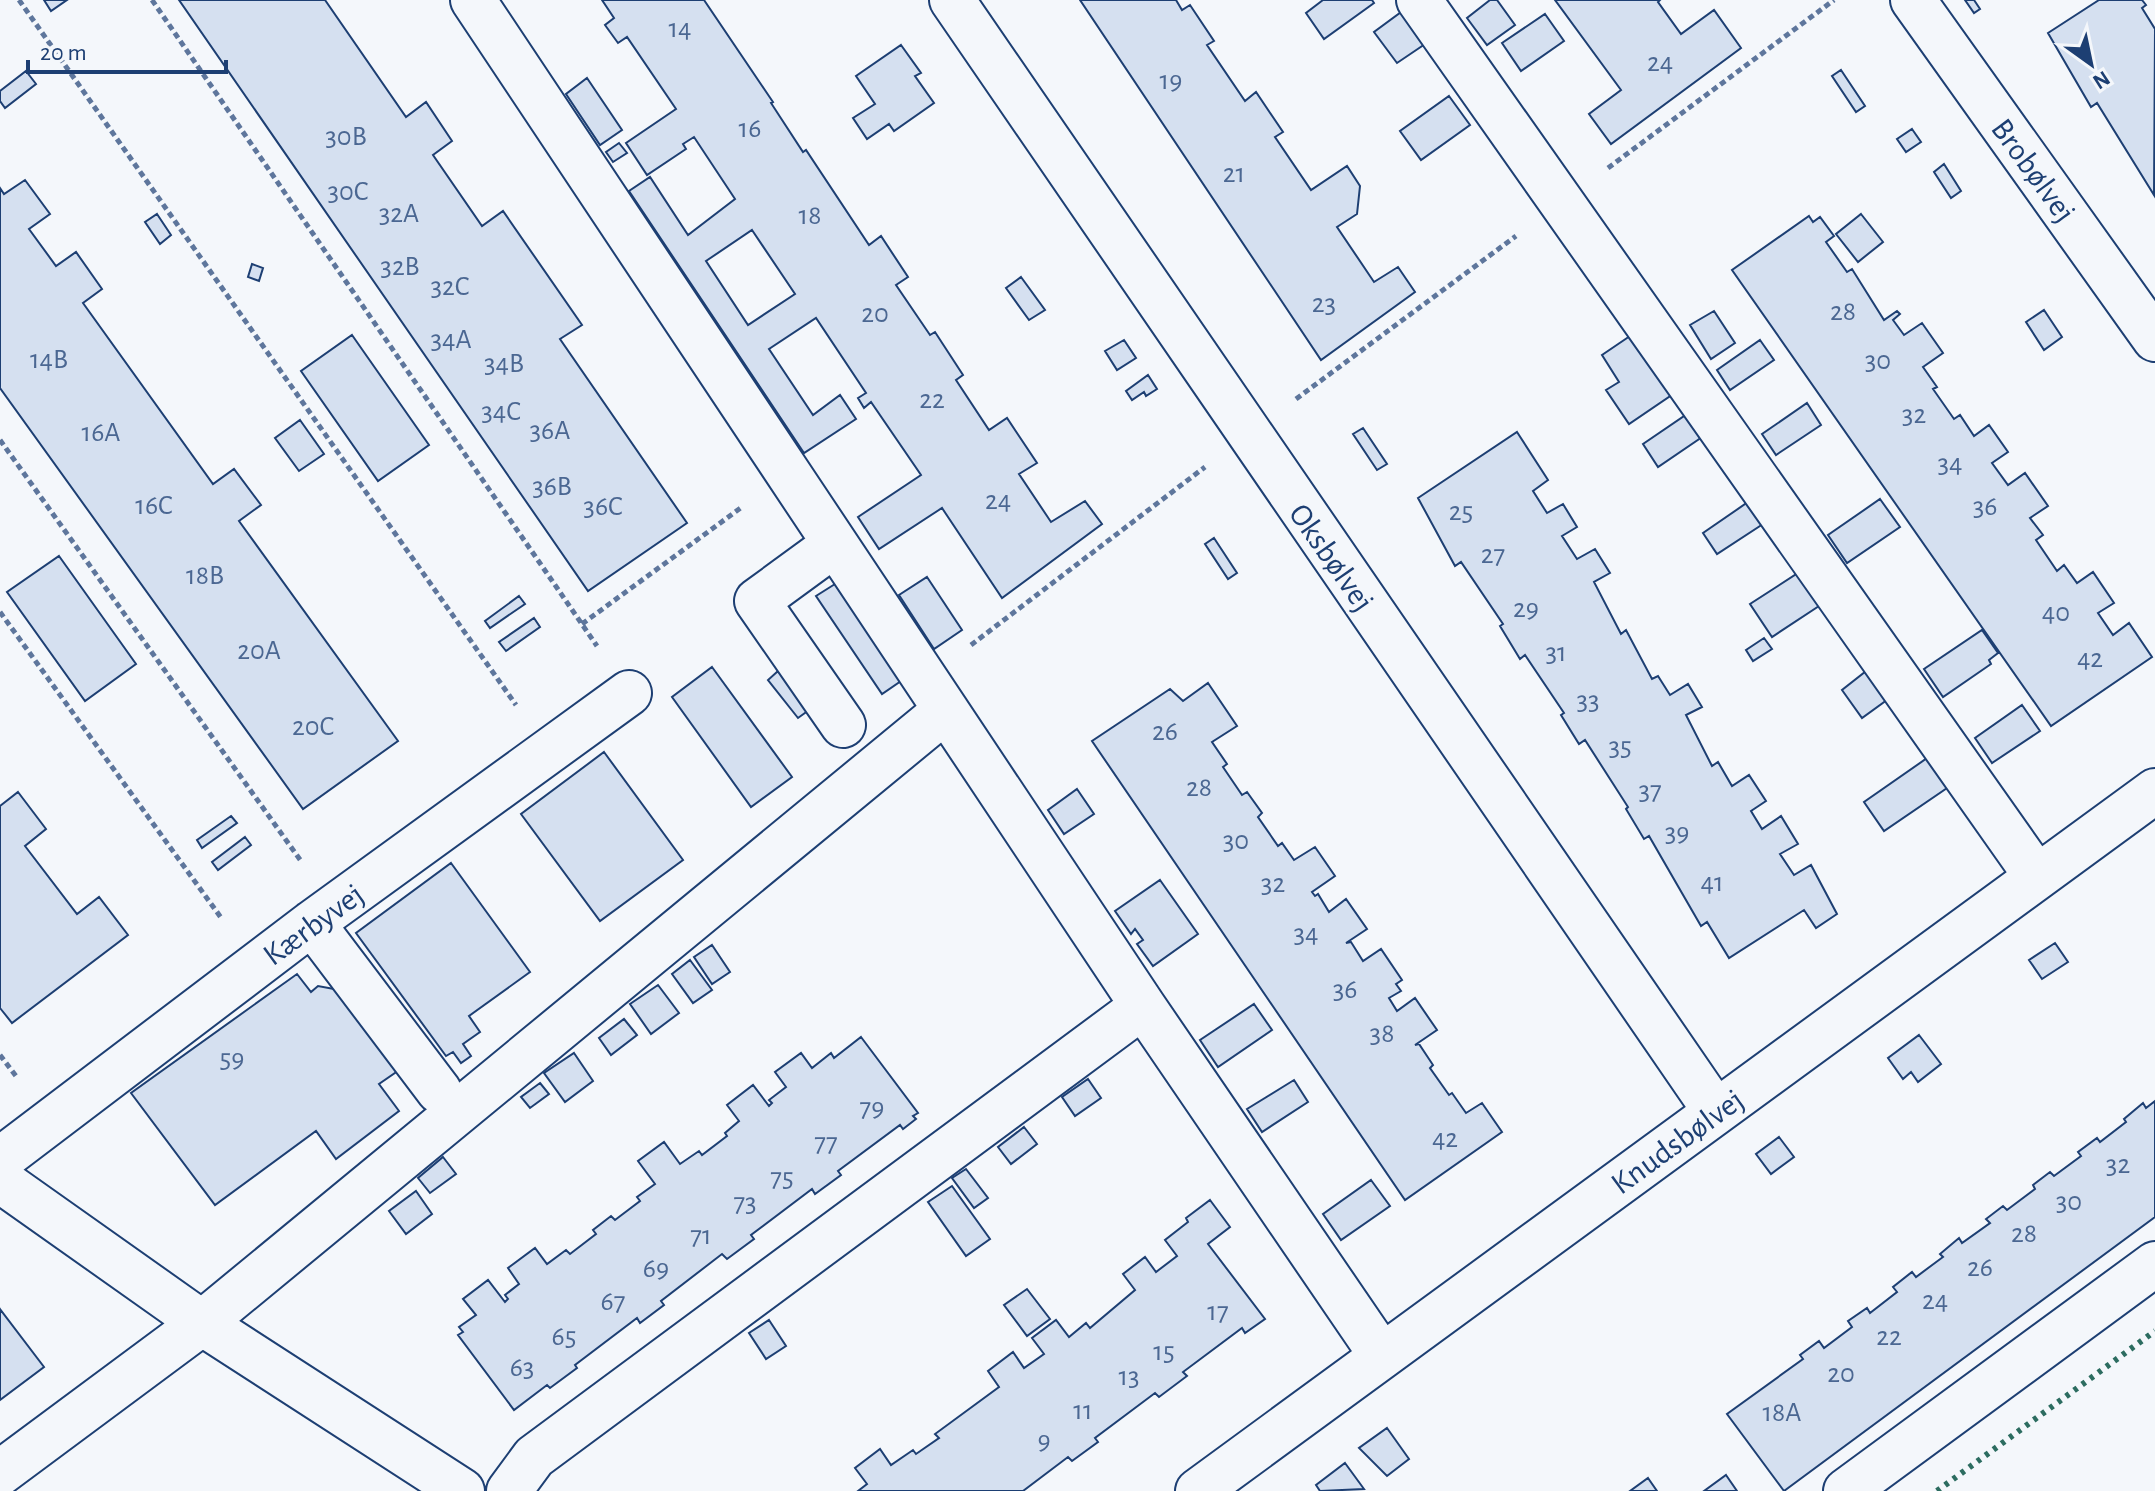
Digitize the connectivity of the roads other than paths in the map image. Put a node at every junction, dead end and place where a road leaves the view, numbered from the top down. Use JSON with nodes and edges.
{"nodes":[{"id":1,"x":473,"y":0,"type":"edge"},
{"id":2,"x":952,"y":0,"type":"edge"},
{"id":3,"x":1419,"y":0,"type":"edge"},
{"id":4,"x":1913,"y":0,"type":"edge"},
{"id":5,"x":2155,"y":339,"type":"edge"},
{"id":6,"x":835,"y":544,"type":"junction"},
{"id":7,"x":629,"y":693,"type":"road end"},
{"id":8,"x":935,"y":694,"type":"junction"},
{"id":9,"x":843,"y":725,"type":"dead end"},
{"id":10,"x":2155,"y":791,"type":"edge"},
{"id":11,"x":2037,"y":877,"type":"junction"},
{"id":12,"x":323,"y":915,"type":"junction"},
{"id":13,"x":1143,"y":1006,"type":"junction"},
{"id":14,"x":439,"y":1091,"type":"dead end"},
{"id":15,"x":1716,"y":1112,"type":"junction"},
{"id":16,"x":0,"y":1160,"type":"edge"},
{"id":17,"x":0,"y":1180,"type":"edge"},
{"id":18,"x":2155,"y":1264,"type":"edge"},
{"id":19,"x":202,"y":1323,"type":"junction"},
{"id":20,"x":1382,"y":1356,"type":"junction"},
{"id":21,"x":0,"y":1473,"type":"edge"},
{"id":22,"x":462,"y":1491,"type":"edge"},
{"id":23,"x":509,"y":1491,"type":"edge"},
{"id":24,"x":1198,"y":1491,"type":"edge"},
{"id":25,"x":1846,"y":1491,"type":"edge"}],
"edges":[{"from":1,"to":6,"type":"street"},
{"from":2,"to":15,"type":"street","name":"Oksbølvej"},
{"from":3,"to":11,"type":"street"},
{"from":4,"to":5,"type":"street","name":"Brobølvej"},
{"from":6,"to":8,"type":"street"},
{"from":6,"to":9,"type":"street"},
{"from":7,"to":12,"type":"street","name":"Kærbyvej"},
{"from":8,"to":13,"type":"street"},
{"from":8,"to":19,"type":"street"},
{"from":10,"to":11,"type":"street","name":"Knudsbølvej"},
{"from":11,"to":15,"type":"street","name":"Knudsbølvej"},
{"from":12,"to":14,"type":"street"},
{"from":12,"to":16,"type":"street","name":"Kærbyvej"},
{"from":13,"to":20,"type":"street"},
{"from":13,"to":23,"type":"street"},
{"from":15,"to":20,"type":"street","name":"Knudsbølvej"},
{"from":17,"to":19,"type":"street"},
{"from":18,"to":25,"type":"street"},
{"from":19,"to":21,"type":"street"},
{"from":19,"to":22,"type":"street"},
{"from":20,"to":24,"type":"street","name":"Knudsbølvej"}]}
